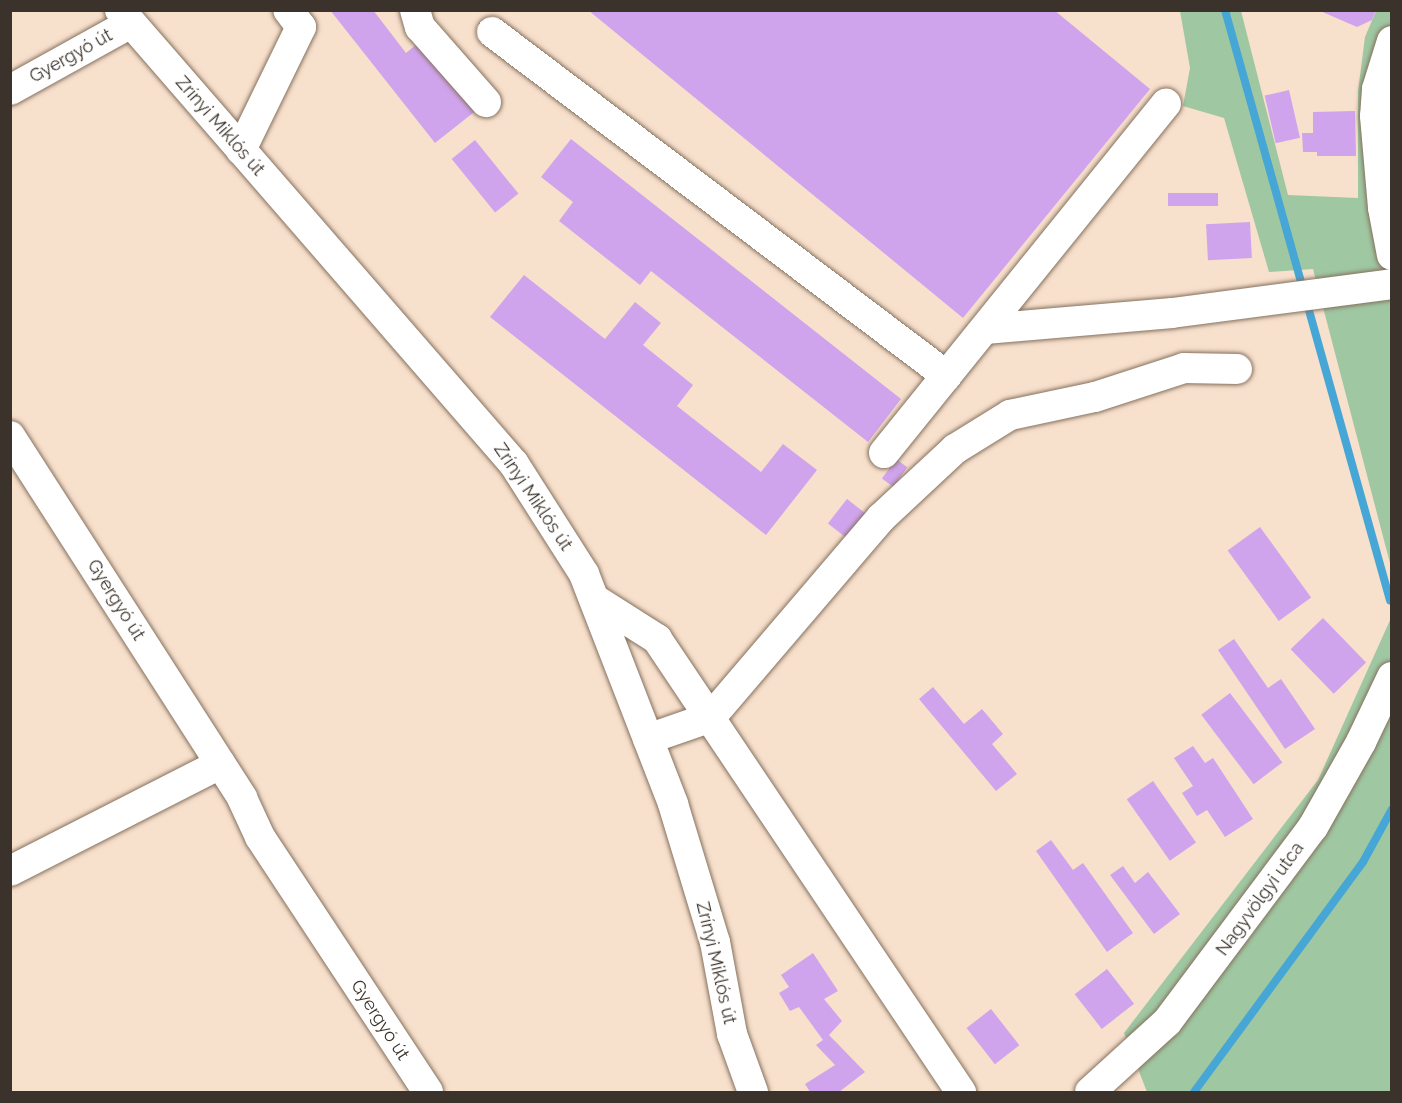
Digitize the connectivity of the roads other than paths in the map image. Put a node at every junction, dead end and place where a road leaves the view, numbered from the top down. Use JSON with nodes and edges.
{"nodes":[{"id":1,"x":288,"y":10,"type":"edge"},
{"id":2,"x":415,"y":10,"type":"edge"},
{"id":3,"x":125,"y":17,"type":"edge"},
{"id":4,"x":492,"y":32,"type":"dead end"},
{"id":5,"x":1392,"y":41,"type":"edge"},
{"id":6,"x":10,"y":90,"type":"edge"},
{"id":7,"x":486,"y":102,"type":"dead end"},
{"id":8,"x":1167,"y":103,"type":"dead end"},
{"id":9,"x":241,"y":150,"type":"junction"},
{"id":10,"x":1391,"y":252,"type":"edge"},
{"id":11,"x":1392,"y":284,"type":"edge"},
{"id":12,"x":985,"y":329,"type":"junction"},
{"id":13,"x":1238,"y":369,"type":"dead end"},
{"id":14,"x":947,"y":376,"type":"junction"},
{"id":15,"x":10,"y":436,"type":"edge"},
{"id":16,"x":884,"y":453,"type":"dead end"},
{"id":17,"x":594,"y":599,"type":"junction"},
{"id":18,"x":1392,"y":677,"type":"edge"},
{"id":19,"x":711,"y":717,"type":"junction"},
{"id":20,"x":648,"y":739,"type":"junction"},
{"id":21,"x":220,"y":764,"type":"junction"},
{"id":22,"x":10,"y":871,"type":"edge"},
{"id":23,"x":428,"y":1092,"type":"edge"},
{"id":24,"x":753,"y":1092,"type":"edge"},
{"id":25,"x":961,"y":1092,"type":"edge"},
{"id":26,"x":1090,"y":1092,"type":"edge"}],
"edges":[{"from":1,"to":9,"type":"street"},
{"from":2,"to":7,"type":"street"},
{"from":3,"to":6,"type":"street","name":"Gyergyó út"},
{"from":3,"to":9,"type":"street","name":"Zrínyi Miklós út"},
{"from":4,"to":14,"type":"street"},
{"from":5,"to":10,"type":"street"},
{"from":8,"to":12,"type":"street"},
{"from":9,"to":17,"type":"street","name":"Zrínyi Miklós út"},
{"from":11,"to":12,"type":"street"},
{"from":12,"to":14,"type":"street"},
{"from":13,"to":19,"type":"street"},
{"from":14,"to":16,"type":"street"},
{"from":15,"to":21,"type":"street","name":"Gyergyó út"},
{"from":17,"to":19,"type":"street"},
{"from":17,"to":20,"type":"street","name":"Zrínyi Miklós út"},
{"from":18,"to":26,"type":"street","name":"Nagyvölgyi utca"},
{"from":19,"to":20,"type":"street"},
{"from":19,"to":25,"type":"street"},
{"from":20,"to":24,"type":"street","name":"Zrínyi Miklós út"},
{"from":21,"to":22,"type":"street"},
{"from":21,"to":23,"type":"street","name":"Gyergyó út"}]}
